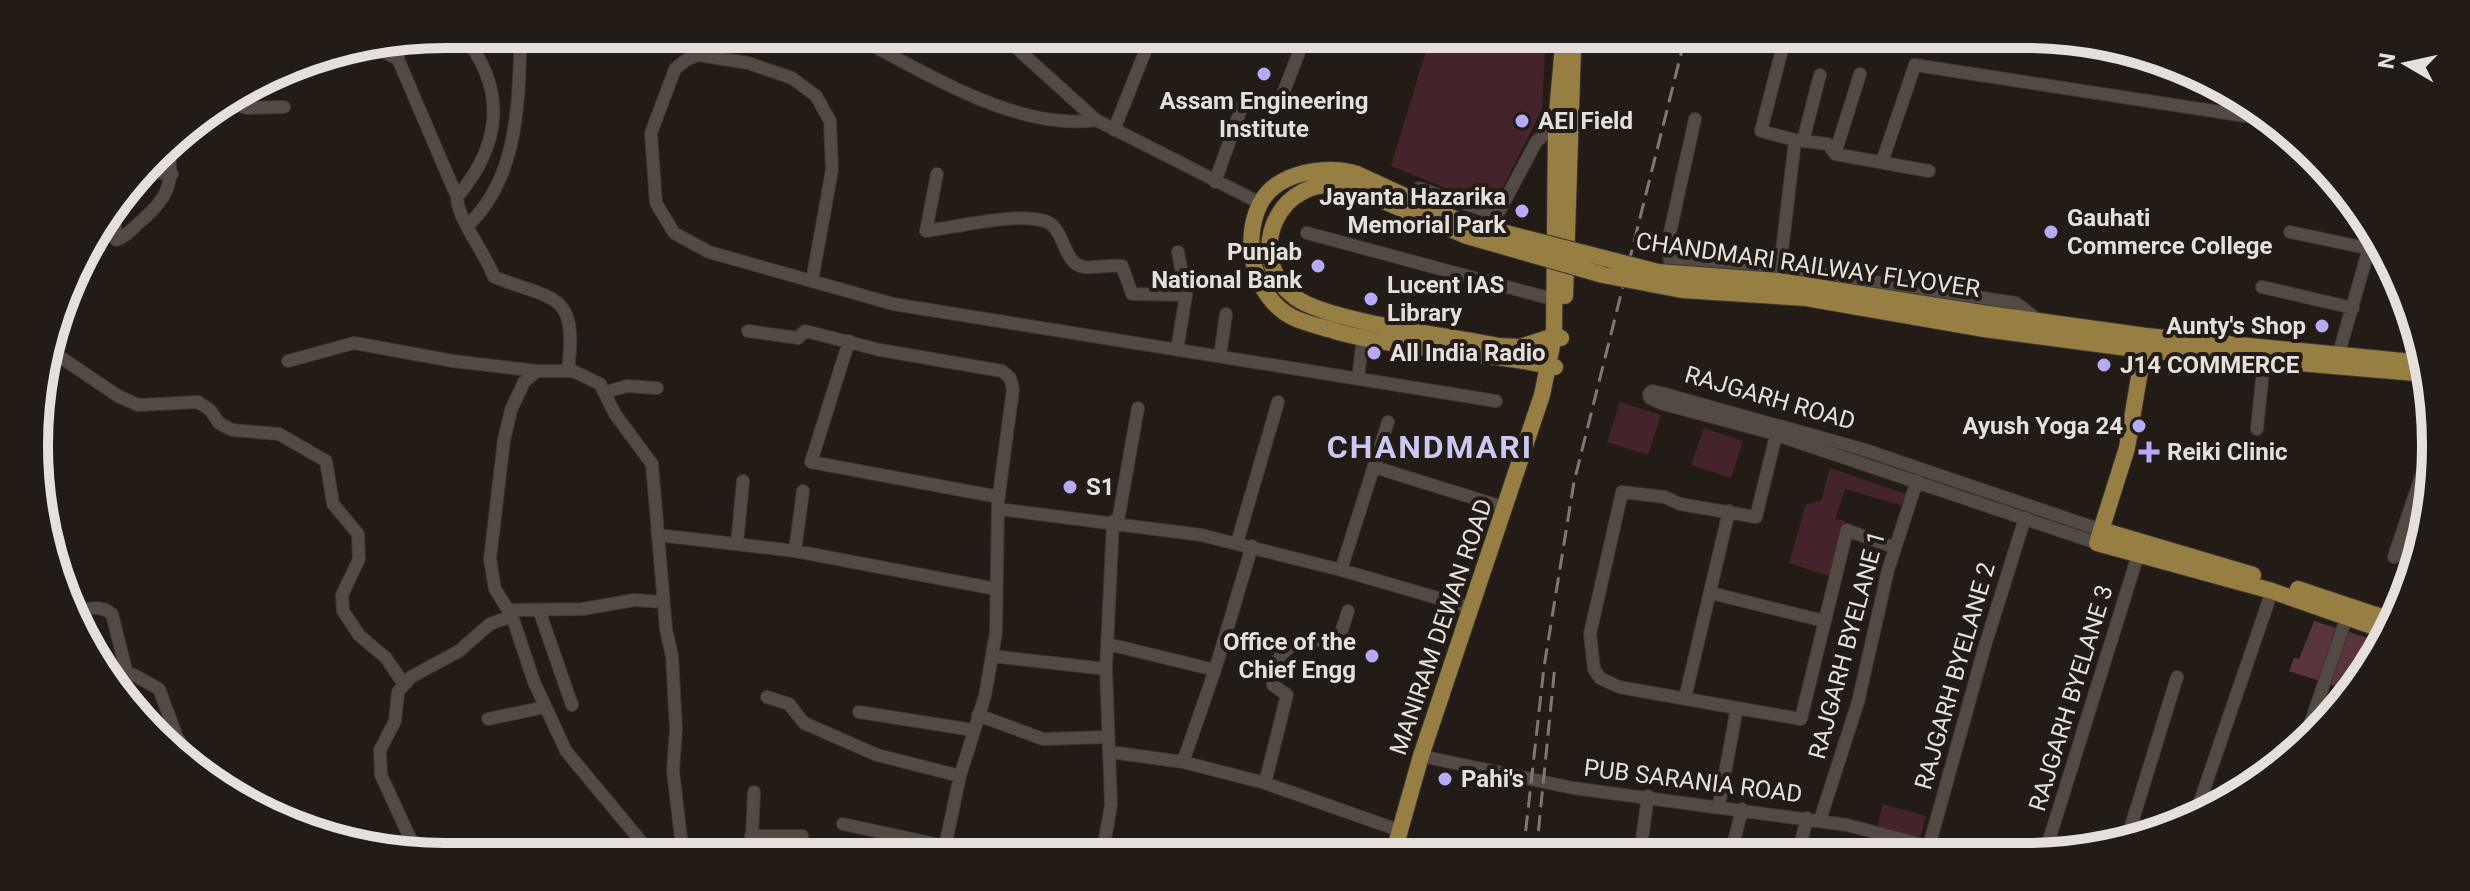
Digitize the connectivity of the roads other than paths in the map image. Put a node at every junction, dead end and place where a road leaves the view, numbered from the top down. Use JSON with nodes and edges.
{"nodes":[{"id":1,"x":474,"y":48,"type":"edge"},
{"id":2,"x":520,"y":48,"type":"edge"},
{"id":3,"x":878,"y":48,"type":"edge"},
{"id":4,"x":1016,"y":48,"type":"edge"},
{"id":5,"x":1146,"y":48,"type":"edge"},
{"id":6,"x":1301,"y":48,"type":"edge"},
{"id":7,"x":1564,"y":48,"type":"edge"},
{"id":8,"x":1572,"y":48,"type":"edge"},
{"id":9,"x":1782,"y":48,"type":"edge"},
{"id":10,"x":399,"y":51,"type":"edge"},
{"id":11,"x":385,"y":53,"type":"edge"},
{"id":12,"x":398,"y":59,"type":"junction"},
{"id":13,"x":1860,"y":74,"type":"dead end"},
{"id":14,"x":1820,"y":75,"type":"dead end"},
{"id":15,"x":1284,"y":91,"type":"dead end"},
{"id":16,"x":1243,"y":103,"type":"dead end"},
{"id":17,"x":241,"y":105,"type":"edge"},
{"id":18,"x":284,"y":107,"type":"dead end"},
{"id":19,"x":2247,"y":116,"type":"edge"},
{"id":20,"x":1695,"y":119,"type":"dead end"},
{"id":21,"x":1096,"y":120,"type":"junction"},
{"id":22,"x":1563,"y":124,"type":"junction"},
{"id":23,"x":1114,"y":130,"type":"junction"},
{"id":24,"x":1799,"y":141,"type":"junction"},
{"id":25,"x":1835,"y":154,"type":"junction"},
{"id":26,"x":170,"y":159,"type":"edge"},
{"id":27,"x":1882,"y":162,"type":"junction"},
{"id":28,"x":1929,"y":171,"type":"dead end"},
{"id":29,"x":157,"y":172,"type":"edge"},
{"id":30,"x":172,"y":174,"type":"junction"},
{"id":31,"x":937,"y":174,"type":"dead end"},
{"id":32,"x":1354,"y":180,"type":"junction"},
{"id":33,"x":1215,"y":182,"type":"junction"},
{"id":34,"x":1419,"y":188,"type":"dead end"},
{"id":35,"x":457,"y":197,"type":"junction"},
{"id":36,"x":1260,"y":203,"type":"junction"},
{"id":37,"x":467,"y":226,"type":"junction"},
{"id":38,"x":111,"y":232,"type":"edge"},
{"id":39,"x":2290,"y":232,"type":"dead end"},
{"id":40,"x":1307,"y":233,"type":"dead end"},
{"id":41,"x":2364,"y":239,"type":"edge"},
{"id":42,"x":2371,"y":250,"type":"edge"},
{"id":43,"x":1178,"y":252,"type":"dead end"},
{"id":44,"x":1780,"y":268,"type":"junction"},
{"id":45,"x":812,"y":281,"type":"junction"},
{"id":46,"x":2262,"y":287,"type":"dead end"},
{"id":47,"x":1186,"y":295,"type":"junction"},
{"id":48,"x":1556,"y":300,"type":"junction"},
{"id":49,"x":2353,"y":308,"type":"junction"},
{"id":50,"x":1226,"y":314,"type":"dead end"},
{"id":51,"x":1368,"y":320,"type":"junction"},
{"id":52,"x":2039,"y":329,"type":"junction"},
{"id":53,"x":748,"y":331,"type":"dead end"},
{"id":54,"x":1559,"y":337,"type":"junction"},
{"id":55,"x":1362,"y":338,"type":"junction"},
{"id":56,"x":849,"y":341,"type":"junction"},
{"id":57,"x":2144,"y":343,"type":"junction"},
{"id":58,"x":1177,"y":350,"type":"junction"},
{"id":59,"x":59,"y":356,"type":"edge"},
{"id":60,"x":1220,"y":356,"type":"junction"},
{"id":61,"x":2264,"y":360,"type":"junction"},
{"id":62,"x":288,"y":361,"type":"dead end"},
{"id":63,"x":2337,"y":361,"type":"junction"},
{"id":64,"x":2413,"y":363,"type":"edge"},
{"id":65,"x":1552,"y":367,"type":"junction"},
{"id":66,"x":568,"y":370,"type":"junction"},
{"id":67,"x":537,"y":371,"type":"junction"},
{"id":68,"x":2415,"y":372,"type":"edge"},
{"id":69,"x":1358,"y":379,"type":"junction"},
{"id":70,"x":657,"y":388,"type":"dead end"},
{"id":71,"x":606,"y":392,"type":"junction"},
{"id":72,"x":1496,"y":401,"type":"dead end"},
{"id":73,"x":1278,"y":402,"type":"dead end"},
{"id":74,"x":1138,"y":408,"type":"dead end"},
{"id":75,"x":1388,"y":422,"type":"dead end"},
{"id":76,"x":2257,"y":429,"type":"dead end"},
{"id":77,"x":1776,"y":435,"type":"junction"},
{"id":78,"x":1374,"y":467,"type":"junction"},
{"id":79,"x":2420,"y":479,"type":"edge"},
{"id":80,"x":743,"y":481,"type":"dead end"},
{"id":81,"x":1917,"y":481,"type":"junction"},
{"id":82,"x":803,"y":491,"type":"dead end"},
{"id":83,"x":999,"y":503,"type":"junction"},
{"id":84,"x":1506,"y":508,"type":"junction"},
{"id":85,"x":1729,"y":511,"type":"junction"},
{"id":86,"x":2025,"y":518,"type":"junction"},
{"id":87,"x":1116,"y":521,"type":"junction"},
{"id":88,"x":658,"y":535,"type":"junction"},
{"id":89,"x":2099,"y":536,"type":"junction"},
{"id":90,"x":1237,"y":543,"type":"junction"},
{"id":91,"x":737,"y":544,"type":"junction"},
{"id":92,"x":1252,"y":546,"type":"junction"},
{"id":93,"x":1895,"y":548,"type":"junction"},
{"id":94,"x":795,"y":551,"type":"junction"},
{"id":95,"x":2138,"y":555,"type":"junction"},
{"id":96,"x":2394,"y":557,"type":"dead end"},
{"id":97,"x":1341,"y":570,"type":"junction"},
{"id":98,"x":996,"y":589,"type":"junction"},
{"id":99,"x":2272,"y":591,"type":"junction"},
{"id":100,"x":1711,"y":593,"type":"junction"},
{"id":101,"x":663,"y":602,"type":"junction"},
{"id":102,"x":1472,"y":608,"type":"junction"},
{"id":103,"x":539,"y":610,"type":"junction"},
{"id":104,"x":84,"y":611,"type":"edge"},
{"id":105,"x":1348,"y":611,"type":"dead end"},
{"id":106,"x":510,"y":613,"type":"junction"},
{"id":107,"x":2347,"y":616,"type":"junction"},
{"id":108,"x":2383,"y":618,"type":"edge"},
{"id":109,"x":1824,"y":621,"type":"junction"},
{"id":110,"x":2378,"y":628,"type":"edge"},
{"id":111,"x":1108,"y":644,"type":"junction"},
{"id":112,"x":992,"y":656,"type":"junction"},
{"id":113,"x":1106,"y":669,"type":"junction"},
{"id":114,"x":1215,"y":670,"type":"junction"},
{"id":115,"x":119,"y":672,"type":"edge"},
{"id":116,"x":127,"y":674,"type":"junction"},
{"id":117,"x":2177,"y":677,"type":"dead end"},
{"id":118,"x":403,"y":683,"type":"junction"},
{"id":119,"x":767,"y":697,"type":"dead end"},
{"id":120,"x":1685,"y":698,"type":"junction"},
{"id":121,"x":572,"y":705,"type":"dead end"},
{"id":122,"x":545,"y":707,"type":"junction"},
{"id":123,"x":1737,"y":708,"type":"junction"},
{"id":124,"x":859,"y":712,"type":"dead end"},
{"id":125,"x":978,"y":715,"type":"junction"},
{"id":126,"x":488,"y":719,"type":"dead end"},
{"id":127,"x":2311,"y":721,"type":"edge"},
{"id":128,"x":973,"y":730,"type":"junction"},
{"id":129,"x":1109,"y":737,"type":"junction"},
{"id":130,"x":179,"y":740,"type":"edge"},
{"id":131,"x":1110,"y":752,"type":"junction"},
{"id":132,"x":1426,"y":757,"type":"junction"},
{"id":133,"x":1183,"y":762,"type":"junction"},
{"id":134,"x":960,"y":776,"type":"junction"},
{"id":135,"x":1265,"y":783,"type":"junction"},
{"id":136,"x":754,"y":792,"type":"dead end"},
{"id":137,"x":1648,"y":796,"type":"junction"},
{"id":138,"x":2200,"y":802,"type":"edge"},
{"id":139,"x":1719,"y":805,"type":"junction"},
{"id":140,"x":1742,"y":809,"type":"junction"},
{"id":141,"x":1813,"y":819,"type":"junction"},
{"id":142,"x":843,"y":824,"type":"dead end"},
{"id":143,"x":2130,"y":828,"type":"edge"},
{"id":144,"x":1401,"y":831,"type":"junction"},
{"id":145,"x":751,"y":836,"type":"junction"},
{"id":146,"x":802,"y":836,"type":"dead end"},
{"id":147,"x":414,"y":842,"type":"edge"},
{"id":148,"x":2048,"y":842,"type":"edge"},
{"id":149,"x":642,"y":843,"type":"edge"},
{"id":150,"x":681,"y":843,"type":"edge"},
{"id":151,"x":751,"y":843,"type":"edge"},
{"id":152,"x":914,"y":843,"type":"edge"},
{"id":153,"x":946,"y":843,"type":"edge"},
{"id":154,"x":1104,"y":843,"type":"edge"},
{"id":155,"x":1397,"y":843,"type":"edge"},
{"id":156,"x":1407,"y":843,"type":"edge"},
{"id":157,"x":1642,"y":843,"type":"edge"},
{"id":158,"x":1734,"y":843,"type":"edge"},
{"id":159,"x":1803,"y":843,"type":"edge"},
{"id":160,"x":1894,"y":843,"type":"edge"},
{"id":161,"x":1939,"y":843,"type":"edge"}],
"edges":[{"from":1,"to":35,"type":"street"},
{"from":2,"to":37,"type":"street"},
{"from":3,"to":21,"type":"street"},
{"from":4,"to":21,"type":"street"},
{"from":5,"to":23,"type":"street"},
{"from":6,"to":15,"type":"street"},
{"from":7,"to":22,"type":"main road","name":"MANIRAM DEWAN ROAD"},
{"from":8,"to":22,"type":"main road","name":"MANIRAM DEWAN ROAD"},
{"from":9,"to":24,"type":"street"},
{"from":10,"to":12,"type":"street"},
{"from":11,"to":12,"type":"street"},
{"from":12,"to":35,"type":"street"},
{"from":13,"to":25,"type":"street"},
{"from":14,"to":24,"type":"street"},
{"from":16,"to":33,"type":"street"},
{"from":17,"to":18,"type":"street"},
{"from":19,"to":27,"type":"street"},
{"from":20,"to":44,"type":"street"},
{"from":21,"to":23,"type":"street"},
{"from":22,"to":34,"type":"street"},
{"from":22,"to":48,"type":"main road","name":"MANIRAM DEWAN ROAD"},
{"from":22,"to":54,"type":"main road","name":"MANIRAM DEWAN ROAD"},
{"from":23,"to":33,"type":"street"},
{"from":24,"to":25,"type":"street"},
{"from":24,"to":44,"type":"street"},
{"from":25,"to":27,"type":"street"},
{"from":26,"to":30,"type":"street"},
{"from":27,"to":28,"type":"street"},
{"from":29,"to":30,"type":"street"},
{"from":30,"to":38,"type":"street"},
{"from":31,"to":47,"type":"street"},
{"from":32,"to":36,"type":"main road","name":"CHANDMARI RAILWAY FLYOVER"},
{"from":32,"to":51,"type":"main road","name":"CHANDMARI RAILWAY FLYOVER"},
{"from":32,"to":52,"type":"main road","name":"CHANDMARI RAILWAY FLYOVER","bridge":true},
{"from":33,"to":36,"type":"street"},
{"from":35,"to":37,"type":"street"},
{"from":36,"to":55,"type":"main road"},
{"from":37,"to":66,"type":"street"},
{"from":39,"to":41,"type":"street"},
{"from":40,"to":48,"type":"street"},
{"from":42,"to":49,"type":"street"},
{"from":43,"to":47,"type":"street"},
{"from":44,"to":52,"type":"street"},
{"from":45,"to":45,"type":"street"},
{"from":45,"to":58,"type":"street"},
{"from":46,"to":49,"type":"street"},
{"from":47,"to":58,"type":"street"},
{"from":48,"to":54,"type":"main road","name":"MANIRAM DEWAN ROAD"},
{"from":49,"to":63,"type":"street"},
{"from":50,"to":60,"type":"street"},
{"from":51,"to":54,"type":"main road","name":"CHANDMARI RAILWAY FLYOVER"},
{"from":51,"to":55,"type":"street"},
{"from":52,"to":57,"type":"main road","name":"CHANDMARI RAILWAY FLYOVER"},
{"from":53,"to":56,"type":"street"},
{"from":54,"to":65,"type":"main road","name":"MANIRAM DEWAN ROAD"},
{"from":55,"to":65,"type":"main road"},
{"from":55,"to":69,"type":"street"},
{"from":56,"to":83,"type":"street"},
{"from":56,"to":83,"type":"street"},
{"from":57,"to":61,"type":"main road"},
{"from":57,"to":63,"type":"main road"},
{"from":57,"to":89,"type":"main road"},
{"from":58,"to":60,"type":"street"},
{"from":59,"to":118,"type":"street"},
{"from":60,"to":69,"type":"street"},
{"from":61,"to":63,"type":"main road"},
{"from":61,"to":76,"type":"street"},
{"from":62,"to":67,"type":"street"},
{"from":63,"to":64,"type":"main road"},
{"from":63,"to":68,"type":"main road"},
{"from":65,"to":84,"type":"main road","name":"MANIRAM DEWAN ROAD"},
{"from":65,"to":132,"type":"main road","name":"MANIRAM DEWAN ROAD"},
{"from":66,"to":67,"type":"street"},
{"from":66,"to":71,"type":"street"},
{"from":67,"to":106,"type":"street"},
{"from":69,"to":72,"type":"street"},
{"from":70,"to":71,"type":"street"},
{"from":71,"to":88,"type":"street"},
{"from":73,"to":90,"type":"street"},
{"from":74,"to":87,"type":"street"},
{"from":75,"to":78,"type":"street"},
{"from":77,"to":81,"type":"street","name":"RAJGARH ROAD"},
{"from":77,"to":85,"type":"street"},
{"from":77,"to":89,"type":"street","name":"RAJGARH ROAD"},
{"from":78,"to":84,"type":"street"},
{"from":78,"to":97,"type":"street"},
{"from":79,"to":96,"type":"street"},
{"from":80,"to":91,"type":"street"},
{"from":81,"to":86,"type":"street","name":"RAJGARH ROAD"},
{"from":81,"to":93,"type":"street","name":"RAJGARH BYELANE 1"},
{"from":82,"to":94,"type":"street"},
{"from":83,"to":87,"type":"street"},
{"from":83,"to":98,"type":"street"},
{"from":84,"to":102,"type":"main road","name":"MANIRAM DEWAN ROAD"},
{"from":85,"to":100,"type":"street"},
{"from":85,"to":120,"type":"street"},
{"from":86,"to":89,"type":"street","name":"RAJGARH ROAD"},
{"from":86,"to":161,"type":"street","name":"RAJGARH BYELANE 2"},
{"from":87,"to":90,"type":"street"},
{"from":87,"to":111,"type":"street"},
{"from":88,"to":91,"type":"street"},
{"from":88,"to":101,"type":"street"},
{"from":89,"to":95,"type":"main road","name":"RAJGARH ROAD"},
{"from":89,"to":108,"type":"main road","name":"RAJGARH ROAD"},
{"from":90,"to":92,"type":"street"},
{"from":91,"to":94,"type":"street"},
{"from":92,"to":97,"type":"street"},
{"from":92,"to":114,"type":"street"},
{"from":93,"to":109,"type":"street"},
{"from":93,"to":141,"type":"street","name":"RAJGARH BYELANE 1"},
{"from":94,"to":98,"type":"street"},
{"from":95,"to":99,"type":"main road","name":"RAJGARH ROAD"},
{"from":95,"to":148,"type":"street","name":"RAJGARH BYELANE 3"},
{"from":97,"to":102,"type":"street"},
{"from":98,"to":112,"type":"street"},
{"from":99,"to":107,"type":"main road","name":"RAJGARH ROAD"},
{"from":99,"to":138,"type":"street"},
{"from":100,"to":109,"type":"street"},
{"from":100,"to":120,"type":"street"},
{"from":101,"to":103,"type":"street"},
{"from":101,"to":150,"type":"street"},
{"from":102,"to":132,"type":"main road","name":"MANIRAM DEWAN ROAD"},
{"from":103,"to":106,"type":"street"},
{"from":103,"to":121,"type":"street"},
{"from":104,"to":116,"type":"street"},
{"from":105,"to":135,"type":"street"},
{"from":106,"to":118,"type":"street"},
{"from":106,"to":122,"type":"street"},
{"from":107,"to":110,"type":"main road","name":"RAJGARH ROAD"},
{"from":107,"to":127,"type":"street"},
{"from":109,"to":123,"type":"street"},
{"from":111,"to":113,"type":"street"},
{"from":111,"to":114,"type":"street"},
{"from":112,"to":113,"type":"street"},
{"from":112,"to":125,"type":"street"},
{"from":113,"to":129,"type":"street"},
{"from":114,"to":133,"type":"street"},
{"from":115,"to":116,"type":"street"},
{"from":116,"to":130,"type":"street"},
{"from":117,"to":143,"type":"street"},
{"from":118,"to":147,"type":"street"},
{"from":119,"to":134,"type":"street"},
{"from":120,"to":123,"type":"street"},
{"from":122,"to":126,"type":"street"},
{"from":122,"to":149,"type":"street"},
{"from":123,"to":139,"type":"street"},
{"from":124,"to":128,"type":"street"},
{"from":125,"to":128,"type":"street"},
{"from":125,"to":129,"type":"street"},
{"from":128,"to":134,"type":"street"},
{"from":129,"to":131,"type":"street"},
{"from":131,"to":133,"type":"street"},
{"from":131,"to":154,"type":"street"},
{"from":132,"to":137,"type":"street","name":"PUB SARANIA ROAD"},
{"from":132,"to":144,"type":"main road","name":"MANIRAM DEWAN ROAD"},
{"from":132,"to":156,"type":"main road","name":"MANIRAM DEWAN ROAD"},
{"from":133,"to":135,"type":"street"},
{"from":134,"to":153,"type":"street"},
{"from":135,"to":144,"type":"street"},
{"from":136,"to":145,"type":"street"},
{"from":137,"to":139,"type":"street","name":"PUB SARANIA ROAD"},
{"from":137,"to":157,"type":"street"},
{"from":139,"to":140,"type":"street","name":"PUB SARANIA ROAD"},
{"from":140,"to":141,"type":"street","name":"PUB SARANIA ROAD"},
{"from":140,"to":158,"type":"street"},
{"from":141,"to":159,"type":"street","name":"RAJGARH BYELANE 1"},
{"from":141,"to":160,"type":"street","name":"PUB SARANIA ROAD"},
{"from":142,"to":152,"type":"street"},
{"from":144,"to":155,"type":"main road","name":"MANIRAM DEWAN ROAD"},
{"from":145,"to":146,"type":"street"},
{"from":145,"to":151,"type":"street"}]}
